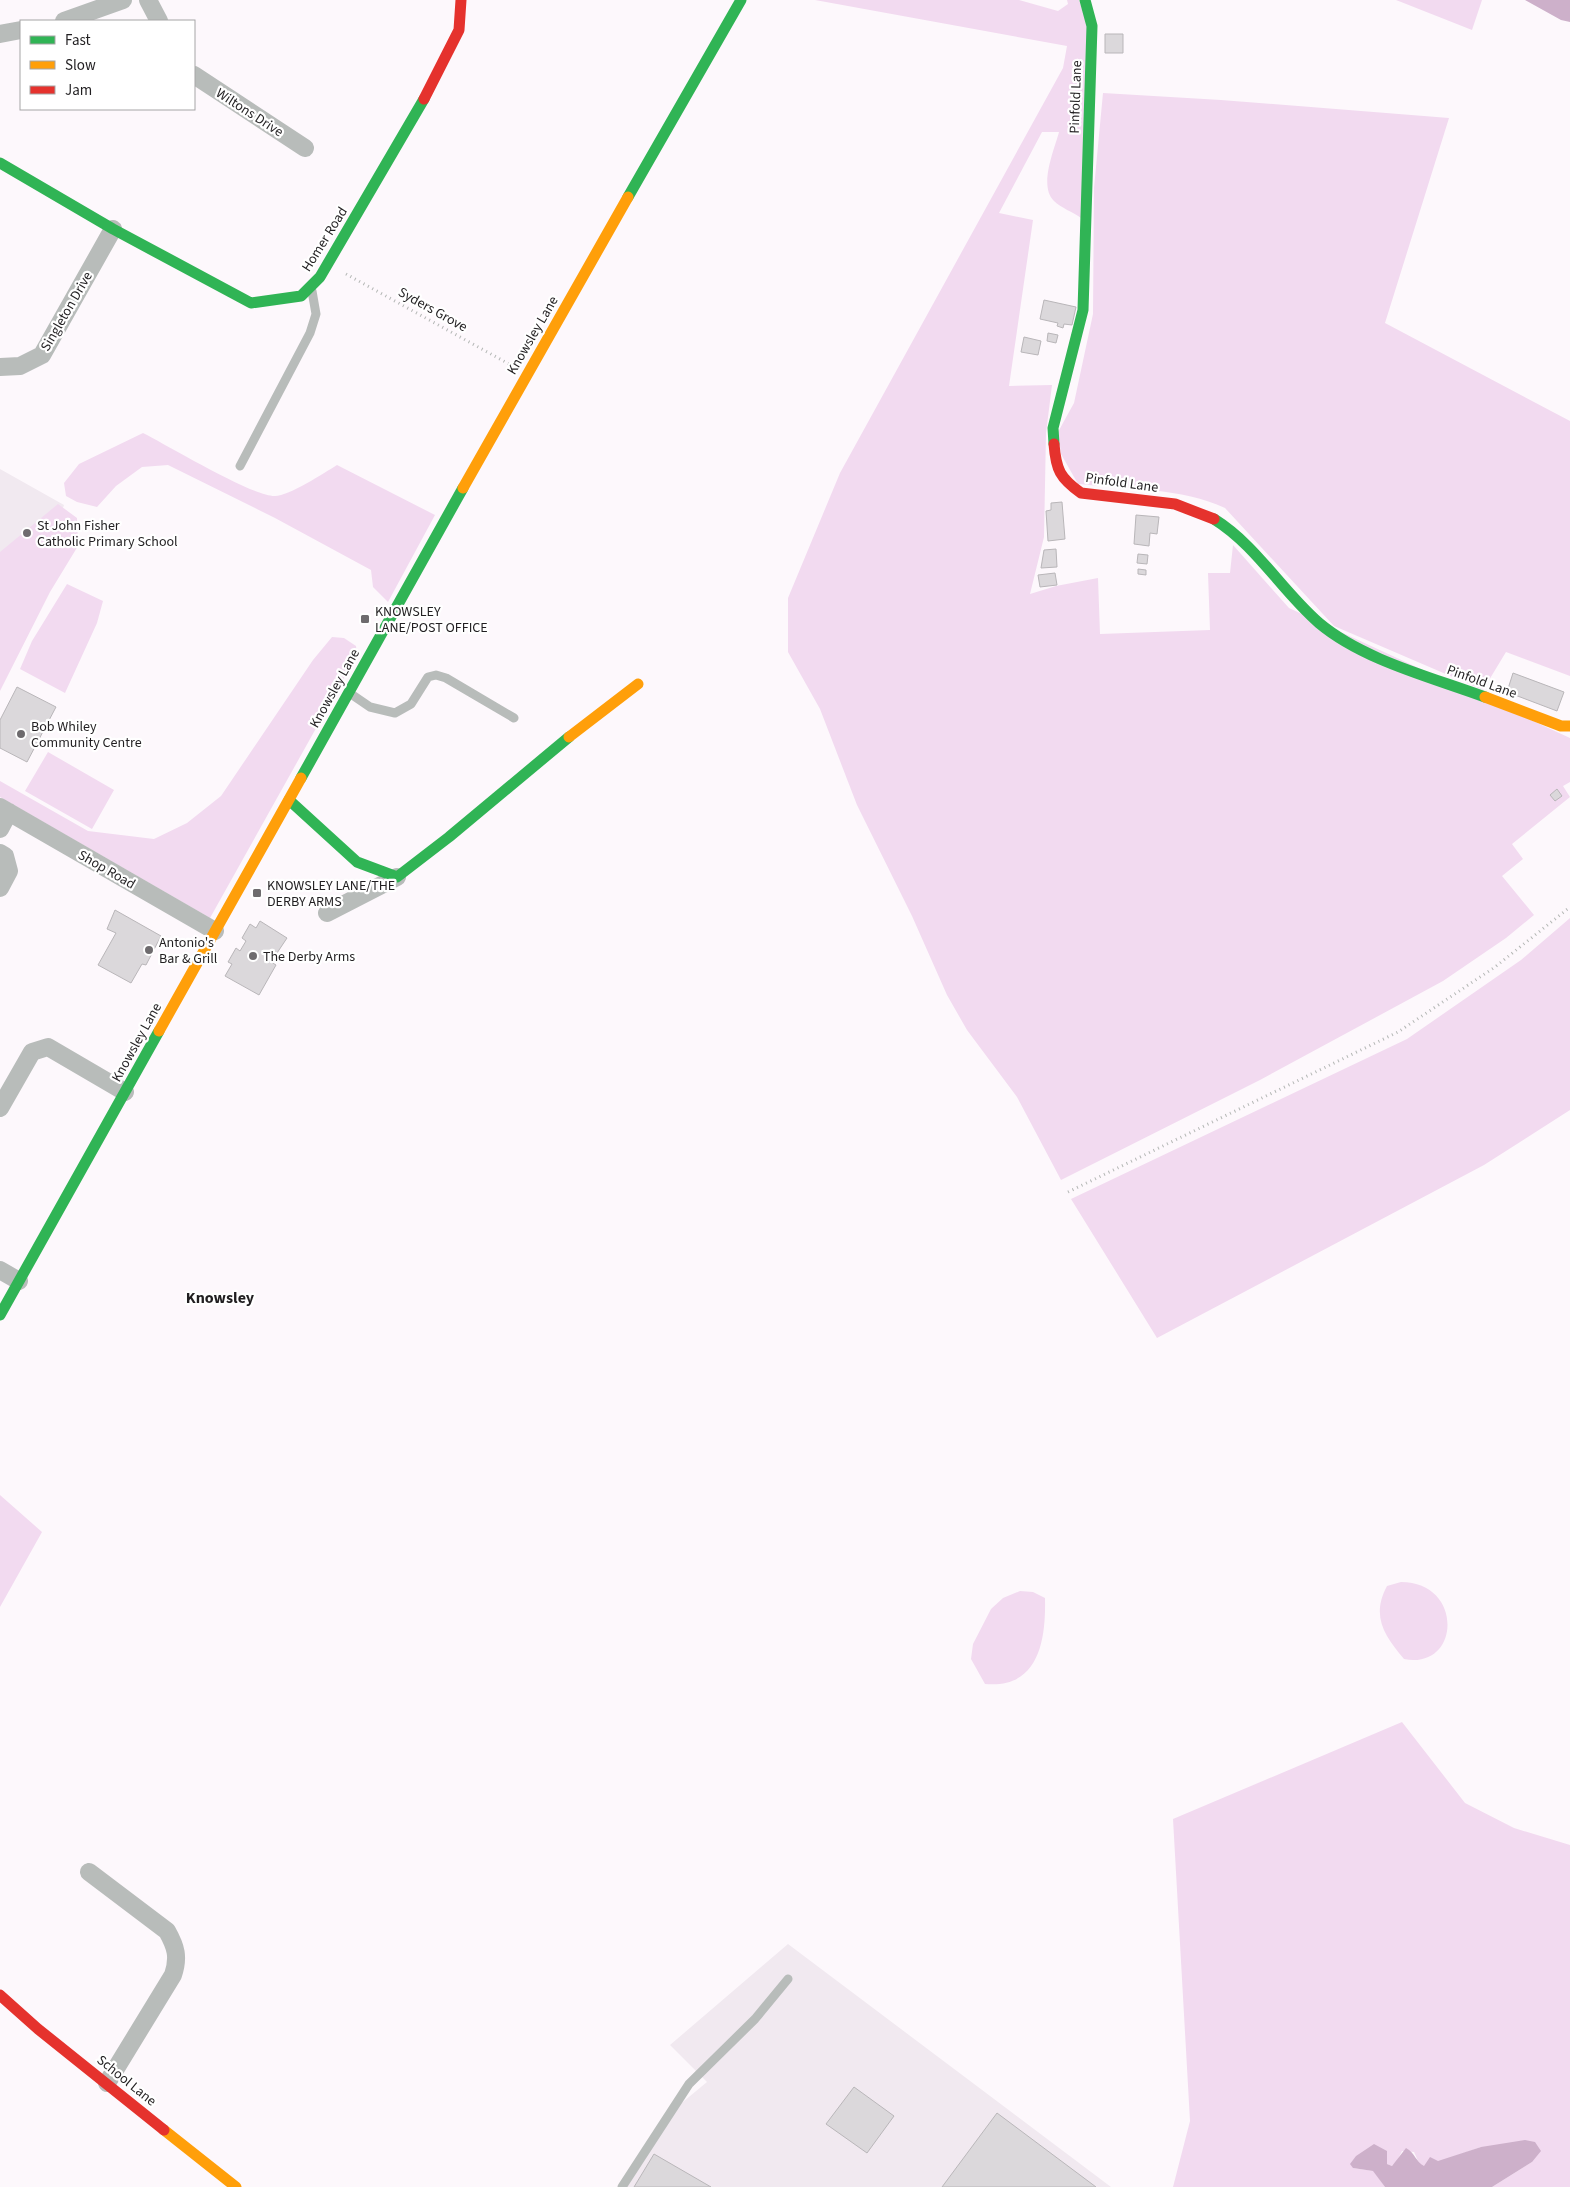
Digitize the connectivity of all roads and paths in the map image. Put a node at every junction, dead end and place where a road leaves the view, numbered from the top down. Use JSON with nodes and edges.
{"nodes":[{"id":1,"x":123,"y":0,"type":"edge"},
{"id":2,"x":148,"y":0,"type":"edge"},
{"id":3,"x":461,"y":0,"type":"edge"},
{"id":4,"x":741,"y":0,"type":"edge"},
{"id":5,"x":1085,"y":0,"type":"edge"},
{"id":6,"x":67,"y":20,"type":"edge"},
{"id":7,"x":158,"y":20,"type":"edge"},
{"id":8,"x":20,"y":30,"type":"edge"},
{"id":9,"x":0,"y":34,"type":"edge"},
{"id":10,"x":195,"y":77,"type":"edge"},
{"id":11,"x":305,"y":148,"type":"dead end"},
{"id":12,"x":0,"y":163,"type":"edge"},
{"id":13,"x":113,"y":229,"type":"junction"},
{"id":14,"x":328,"y":264,"type":"junction"},
{"id":15,"x":311,"y":286,"type":"junction"},
{"id":16,"x":0,"y":367,"type":"edge"},
{"id":17,"x":527,"y":374,"type":"junction"},
{"id":18,"x":240,"y":466,"type":"dead end"},
{"id":19,"x":638,"y":684,"type":"dead end"},
{"id":20,"x":349,"y":692,"type":"junction"},
{"id":21,"x":514,"y":718,"type":"dead end"},
{"id":22,"x":1570,"y":726,"type":"edge"},
{"id":23,"x":289,"y":800,"type":"junction"},
{"id":24,"x":5,"y":810,"type":"edge"},
{"id":25,"x":0,"y":830,"type":"edge"},
{"id":26,"x":0,"y":853,"type":"edge"},
{"id":27,"x":398,"y":878,"type":"junction"},
{"id":28,"x":0,"y":888,"type":"edge"},
{"id":29,"x":1570,"y":907,"type":"edge"},
{"id":30,"x":327,"y":914,"type":"dead end"},
{"id":31,"x":215,"y":931,"type":"junction"},
{"id":32,"x":125,"y":1092,"type":"junction"},
{"id":33,"x":0,"y":1108,"type":"edge"},
{"id":34,"x":1068,"y":1192,"type":"dead end"},
{"id":35,"x":0,"y":1270,"type":"edge"},
{"id":36,"x":19,"y":1281,"type":"junction"},
{"id":37,"x":0,"y":1315,"type":"edge"},
{"id":38,"x":90,"y":1872,"type":"dead end"},
{"id":39,"x":788,"y":1979,"type":"dead end"},
{"id":40,"x":0,"y":1995,"type":"edge"},
{"id":41,"x":107,"y":2083,"type":"junction"},
{"id":42,"x":236,"y":2187,"type":"edge"},
{"id":43,"x":622,"y":2187,"type":"edge"}],
"edges":[{"from":1,"to":6,"type":"street"},
{"from":2,"to":7,"type":"street"},
{"from":3,"to":14,"type":"street","name":"Homer Road"},
{"from":4,"to":17,"type":"street","name":"Knowsley Lane"},
{"from":5,"to":22,"type":"street","name":"Pinfold Lane"},
{"from":8,"to":9,"type":"street"},
{"from":10,"to":11,"type":"street","name":"Wiltons Drive"},
{"from":12,"to":13,"type":"street","name":"Homer Road"},
{"from":13,"to":15,"type":"street","name":"Homer Road"},
{"from":13,"to":16,"type":"street","name":"Singleton Drive"},
{"from":14,"to":15,"type":"street","name":"Homer Road"},
{"from":14,"to":17,"type":"path","name":"Syders Grove"},
{"from":15,"to":18,"type":"lane"},
{"from":17,"to":20,"type":"street","name":"Knowsley Lane"},
{"from":19,"to":27,"type":"street"},
{"from":20,"to":21,"type":"lane"},
{"from":20,"to":23,"type":"street","name":"Knowsley Lane"},
{"from":23,"to":27,"type":"street"},
{"from":23,"to":31,"type":"street","name":"Knowsley Lane"},
{"from":24,"to":25,"type":"street"},
{"from":24,"to":31,"type":"street","name":"Shop Road"},
{"from":26,"to":28,"type":"street"},
{"from":27,"to":30,"type":"street"},
{"from":29,"to":34,"type":"path"},
{"from":31,"to":32,"type":"street","name":"Knowsley Lane"},
{"from":32,"to":33,"type":"street"},
{"from":32,"to":36,"type":"street","name":"Knowsley Lane"},
{"from":35,"to":36,"type":"street"},
{"from":36,"to":37,"type":"street","name":"Knowsley Lane"},
{"from":38,"to":41,"type":"street"},
{"from":39,"to":43,"type":"lane"},
{"from":40,"to":41,"type":"street","name":"School Lane"},
{"from":41,"to":42,"type":"street","name":"School Lane"}]}
